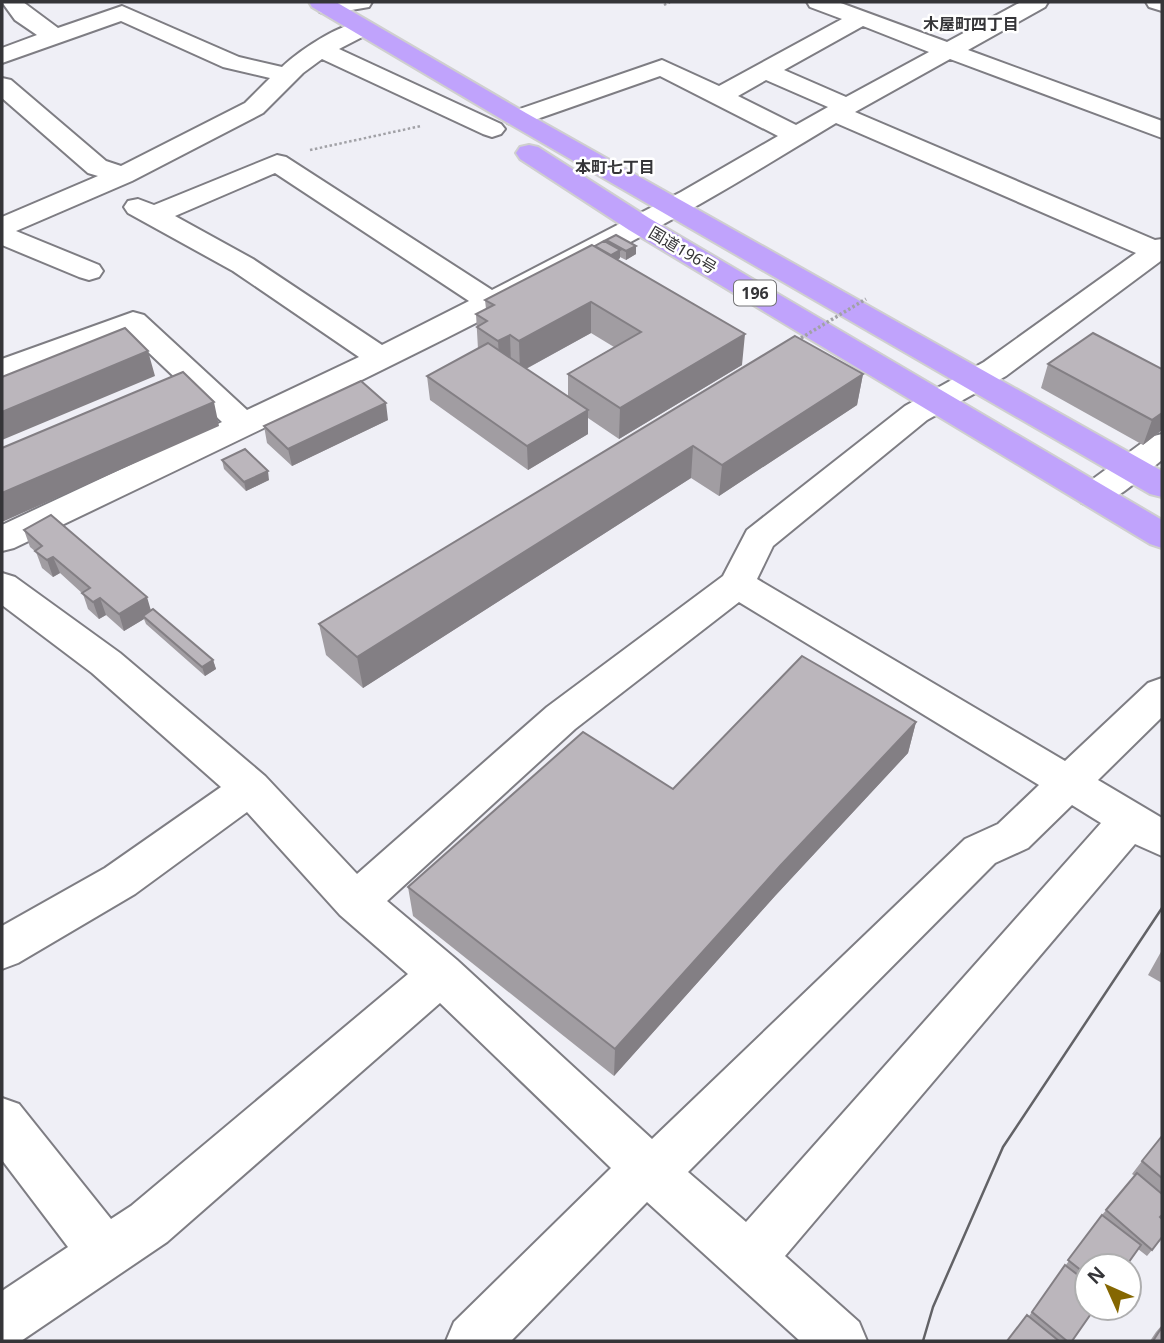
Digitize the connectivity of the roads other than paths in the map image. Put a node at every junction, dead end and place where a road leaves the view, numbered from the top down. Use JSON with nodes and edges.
{"nodes":[{"id":1,"x":11,"y":2,"type":"edge"},
{"id":2,"x":1037,"y":2,"type":"edge"},
{"id":3,"x":1157,"y":2,"type":"edge"},
{"id":4,"x":826,"y":3,"type":"edge"},
{"id":5,"x":328,"y":4,"type":"edge"},
{"id":6,"x":1162,"y":4,"type":"edge"},
{"id":7,"x":362,"y":15,"type":"edge"},
{"id":8,"x":861,"y":18,"type":"junction"},
{"id":9,"x":55,"y":37,"type":"junction"},
{"id":10,"x":320,"y":49,"type":"junction"},
{"id":11,"x":948,"y":50,"type":"junction"},
{"id":12,"x":2,"y":56,"type":"edge"},
{"id":13,"x":765,"y":71,"type":"junction"},
{"id":14,"x":286,"y":75,"type":"junction"},
{"id":15,"x":2,"y":85,"type":"edge"},
{"id":16,"x":719,"y":96,"type":"junction"},
{"id":17,"x":841,"y":109,"type":"junction"},
{"id":18,"x":505,"y":123,"type":"junction"},
{"id":19,"x":1162,"y":130,"type":"edge"},
{"id":20,"x":796,"y":135,"type":"junction"},
{"id":21,"x":111,"y":180,"type":"junction"},
{"id":22,"x":673,"y":207,"type":"junction"},
{"id":23,"x":153,"y":215,"type":"junction"},
{"id":24,"x":639,"y":224,"type":"junction"},
{"id":25,"x":2,"y":227,"type":"edge"},
{"id":26,"x":2,"y":235,"type":"edge"},
{"id":27,"x":1159,"y":249,"type":"edge"},
{"id":28,"x":89,"y":271,"type":"dead end"},
{"id":29,"x":490,"y":302,"type":"junction"},
{"id":30,"x":1045,"y":331,"type":"junction"},
{"id":31,"x":1080,"y":349,"type":"edge"},
{"id":32,"x":380,"y":357,"type":"junction"},
{"id":33,"x":2,"y":370,"type":"edge"},
{"id":34,"x":974,"y":379,"type":"junction"},
{"id":35,"x":936,"y":401,"type":"junction"},
{"id":36,"x":244,"y":425,"type":"junction"},
{"id":37,"x":1162,"y":443,"type":"edge"},
{"id":38,"x":1129,"y":468,"type":"junction"},
{"id":39,"x":1162,"y":486,"type":"edge"},
{"id":40,"x":1094,"y":495,"type":"junction"},
{"id":41,"x":1162,"y":536,"type":"edge"},
{"id":42,"x":2,"y":539,"type":"edge"},
{"id":43,"x":737,"y":584,"type":"junction"},
{"id":44,"x":2,"y":586,"type":"edge"},
{"id":45,"x":1162,"y":693,"type":"edge"},
{"id":46,"x":1067,"y":783,"type":"junction"},
{"id":47,"x":250,"y":788,"type":"junction"},
{"id":48,"x":1146,"y":830,"type":"edge"},
{"id":49,"x":356,"y":902,"type":"junction"},
{"id":50,"x":6,"y":939,"type":"edge"},
{"id":51,"x":441,"y":974,"type":"junction"},
{"id":52,"x":2,"y":1121,"type":"edge"},
{"id":53,"x":649,"y":1170,"type":"junction"},
{"id":54,"x":106,"y":1254,"type":"junction"},
{"id":55,"x":748,"y":1259,"type":"junction"},
{"id":56,"x":2,"y":1322,"type":"edge"},
{"id":57,"x":473,"y":1341,"type":"edge"},
{"id":58,"x":840,"y":1341,"type":"edge"}],
"edges":[{"from":1,"to":9,"type":"street"},
{"from":2,"to":11,"type":"street"},
{"from":3,"to":6,"type":"street"},
{"from":4,"to":8,"type":"street"},
{"from":5,"to":7,"type":"highway","name":"国道196号","number":"196"},
{"from":7,"to":10,"type":"street"},
{"from":7,"to":18,"type":"highway","name":"国道196号","number":"196"},
{"from":8,"to":11,"type":"street"},
{"from":8,"to":13,"type":"street"},
{"from":9,"to":12,"type":"street"},
{"from":9,"to":14,"type":"street"},
{"from":10,"to":14,"type":"street"},
{"from":10,"to":18,"type":"street"},
{"from":11,"to":17,"type":"street"},
{"from":11,"to":19,"type":"street"},
{"from":13,"to":16,"type":"street"},
{"from":13,"to":17,"type":"street"},
{"from":14,"to":21,"type":"street"},
{"from":15,"to":21,"type":"street"},
{"from":16,"to":18,"type":"street"},
{"from":16,"to":20,"type":"street"},
{"from":17,"to":20,"type":"street"},
{"from":17,"to":27,"type":"street"},
{"from":18,"to":22,"type":"highway","name":"国道196号","number":"196"},
{"from":18,"to":24,"type":"highway","name":"国道196号","number":"196"},
{"from":20,"to":22,"type":"street"},
{"from":21,"to":23,"type":"street"},
{"from":21,"to":25,"type":"street"},
{"from":22,"to":24,"type":"street"},
{"from":22,"to":34,"type":"highway","name":"国道196号","number":"196"},
{"from":23,"to":29,"type":"street"},
{"from":23,"to":32,"type":"street"},
{"from":24,"to":29,"type":"street"},
{"from":24,"to":35,"type":"highway","name":"国道196号","number":"196"},
{"from":26,"to":28,"type":"street"},
{"from":27,"to":30,"type":"street"},
{"from":29,"to":32,"type":"street"},
{"from":30,"to":31,"type":"street"},
{"from":30,"to":34,"type":"street"},
{"from":32,"to":36,"type":"street"},
{"from":33,"to":36,"type":"street"},
{"from":34,"to":35,"type":"street"},
{"from":34,"to":38,"type":"highway","name":"国道196号","number":"196"},
{"from":35,"to":40,"type":"highway","name":"国道196号","number":"196"},
{"from":35,"to":43,"type":"street"},
{"from":36,"to":42,"type":"street"},
{"from":37,"to":38,"type":"street"},
{"from":38,"to":39,"type":"highway","name":"国道196号","number":"196"},
{"from":38,"to":40,"type":"street"},
{"from":40,"to":41,"type":"highway","name":"国道196号","number":"196"},
{"from":43,"to":46,"type":"street"},
{"from":43,"to":49,"type":"street"},
{"from":44,"to":47,"type":"street"},
{"from":45,"to":46,"type":"street"},
{"from":46,"to":48,"type":"street"},
{"from":46,"to":53,"type":"street"},
{"from":47,"to":49,"type":"street"},
{"from":47,"to":50,"type":"street"},
{"from":48,"to":55,"type":"street"},
{"from":49,"to":51,"type":"street"},
{"from":51,"to":53,"type":"street"},
{"from":51,"to":54,"type":"street"},
{"from":52,"to":54,"type":"street"},
{"from":53,"to":55,"type":"street"},
{"from":53,"to":57,"type":"street"},
{"from":54,"to":56,"type":"street"},
{"from":55,"to":58,"type":"street"}]}
